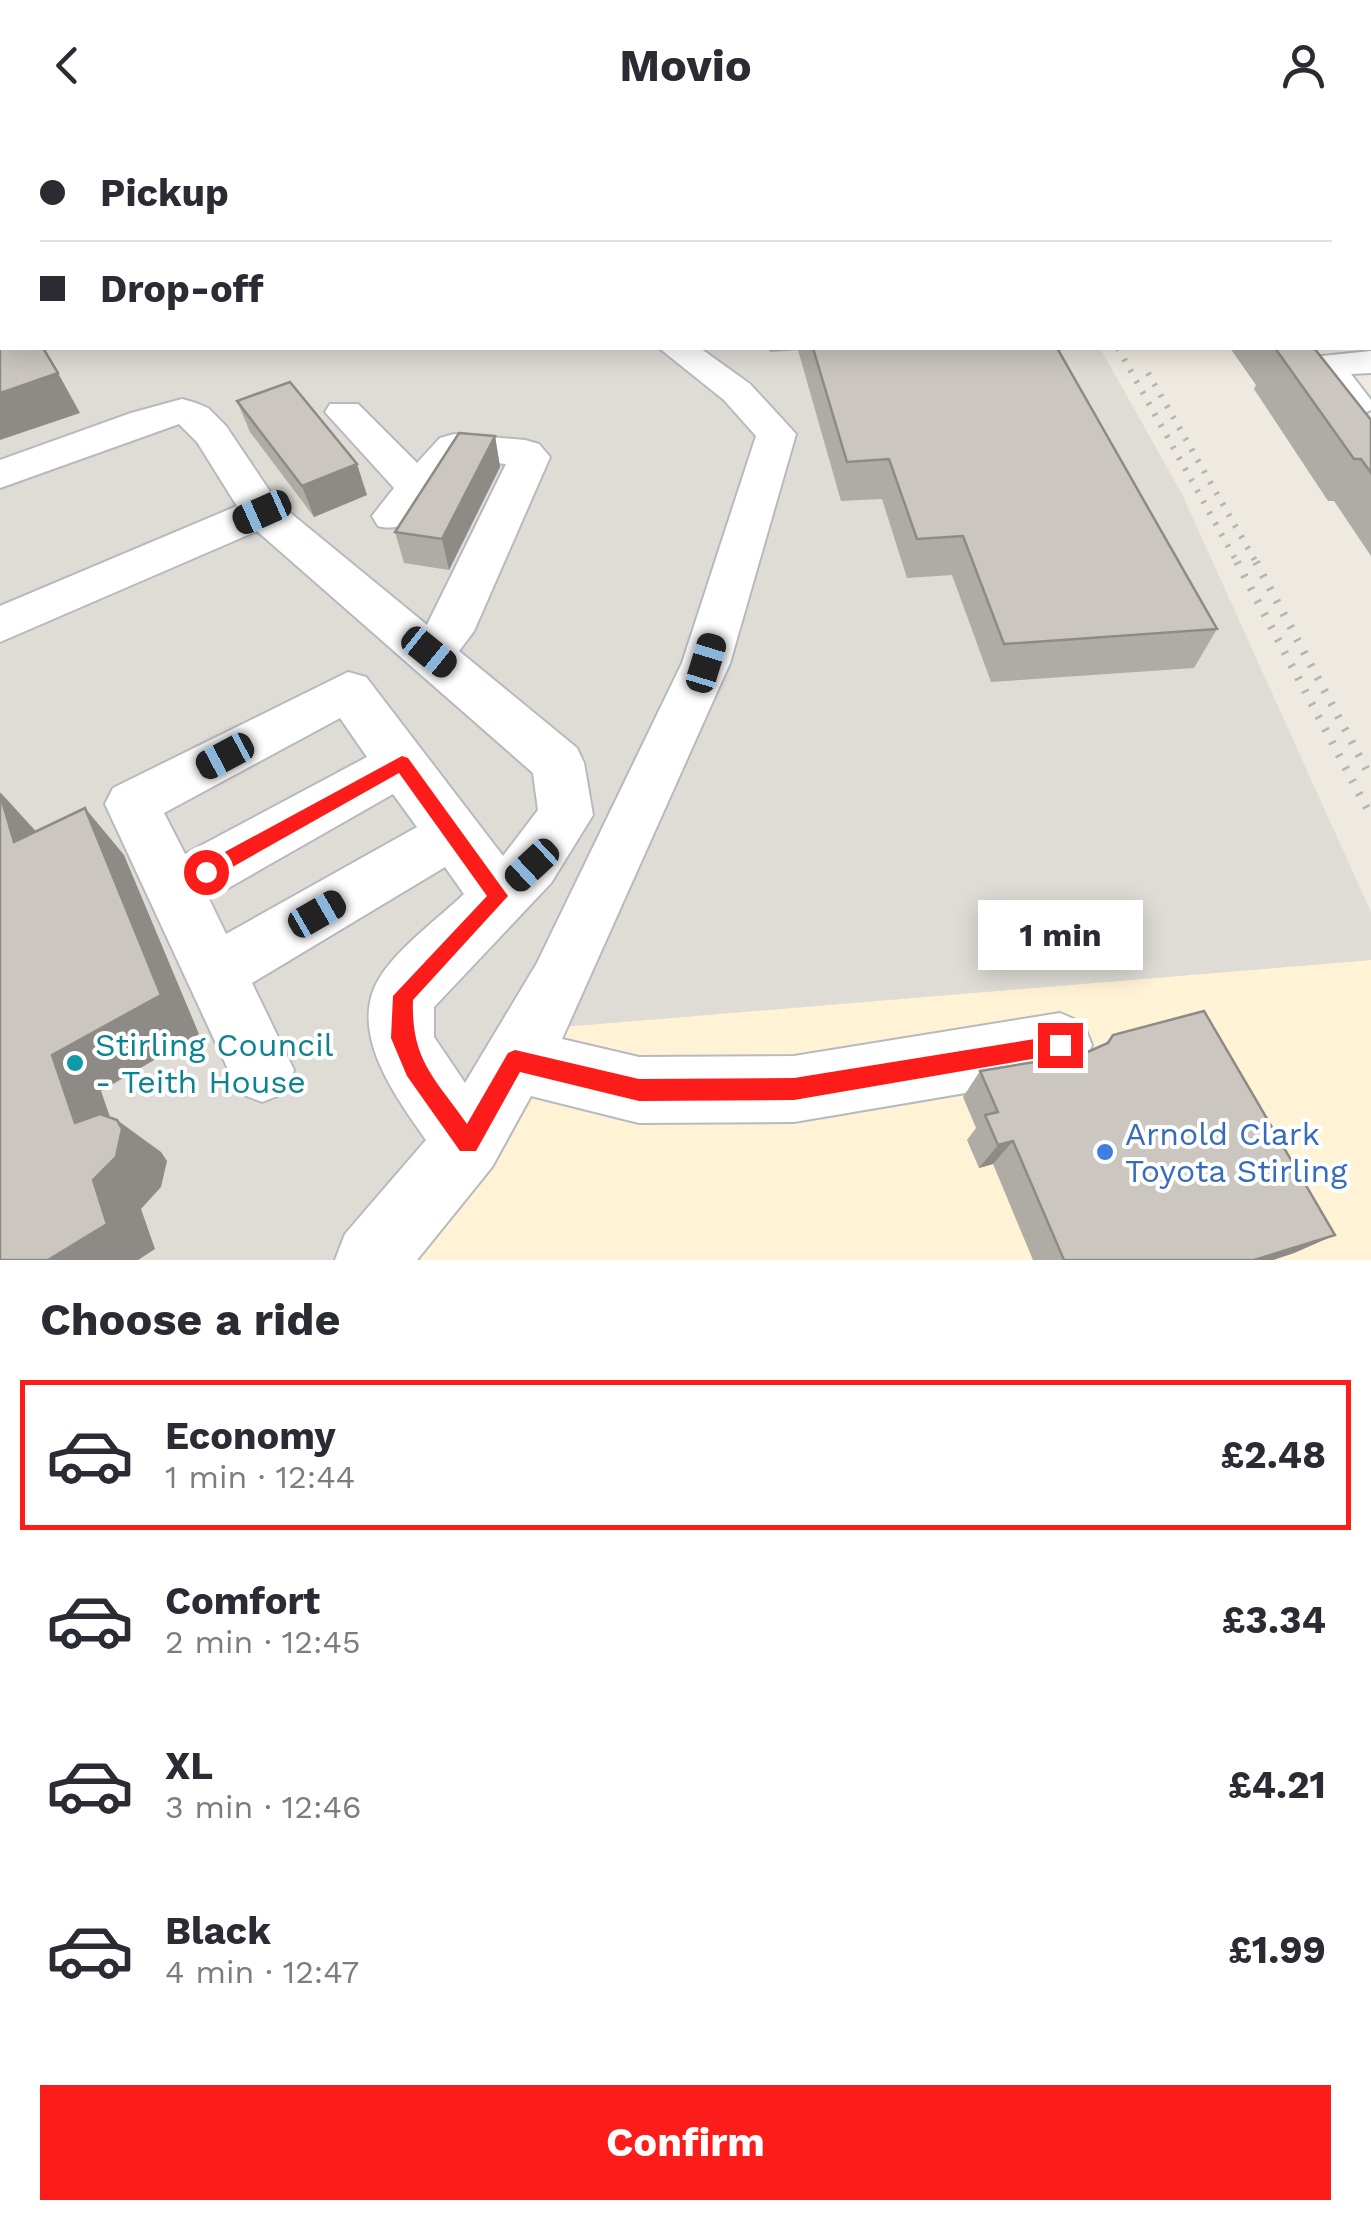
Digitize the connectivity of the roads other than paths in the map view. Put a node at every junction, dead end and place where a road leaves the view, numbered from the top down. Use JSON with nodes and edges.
{"nodes":[{"id":1,"x":681,"y":350,"type":"edge"},
{"id":2,"x":741,"y":350,"type":"edge"},
{"id":3,"x":1319,"y":356,"type":"edge"},
{"id":4,"x":1371,"y":362,"type":"edge"},
{"id":5,"x":737,"y":392,"type":"junction"},
{"id":6,"x":1355,"y":405,"type":"edge"},
{"id":7,"x":344,"y":412,"type":"dead end"},
{"id":8,"x":0,"y":475,"type":"edge"},
{"id":9,"x":262,"y":512,"type":"junction"},
{"id":10,"x":0,"y":625,"type":"edge"},
{"id":11,"x":429,"y":652,"type":"junction"},
{"id":12,"x":402,"y":763,"type":"junction"},
{"id":13,"x":454,"y":834,"type":"junction"},
{"id":14,"x":173,"y":890,"type":"junction"},
{"id":15,"x":498,"y":896,"type":"junction"},
{"id":16,"x":214,"y":973,"type":"junction"},
{"id":17,"x":1060,"y":1045,"type":"dead end"},
{"id":18,"x":515,"y":1060,"type":"junction"},
{"id":19,"x":262,"y":1070,"type":"dead end"},
{"id":20,"x":468,"y":1143,"type":"junction"},
{"id":21,"x":381,"y":1257,"type":"edge"}],
"edges":[{"from":1,"to":5,"type":"street"},
{"from":2,"to":5,"type":"street"},
{"from":3,"to":4,"type":"street"},
{"from":3,"to":6,"type":"street"},
{"from":5,"to":18,"type":"street"},
{"from":7,"to":11,"type":"street"},
{"from":8,"to":9,"type":"street"},
{"from":9,"to":10,"type":"street"},
{"from":9,"to":11,"type":"street"},
{"from":11,"to":15,"type":"street"},
{"from":12,"to":13,"type":"street"},
{"from":12,"to":14,"type":"street"},
{"from":12,"to":14,"type":"street"},
{"from":13,"to":15,"type":"street"},
{"from":13,"to":16,"type":"street"},
{"from":14,"to":16,"type":"street"},
{"from":15,"to":20,"type":"street"},
{"from":16,"to":19,"type":"street"},
{"from":17,"to":18,"type":"street"},
{"from":18,"to":20,"type":"street"},
{"from":20,"to":21,"type":"street"}]}
